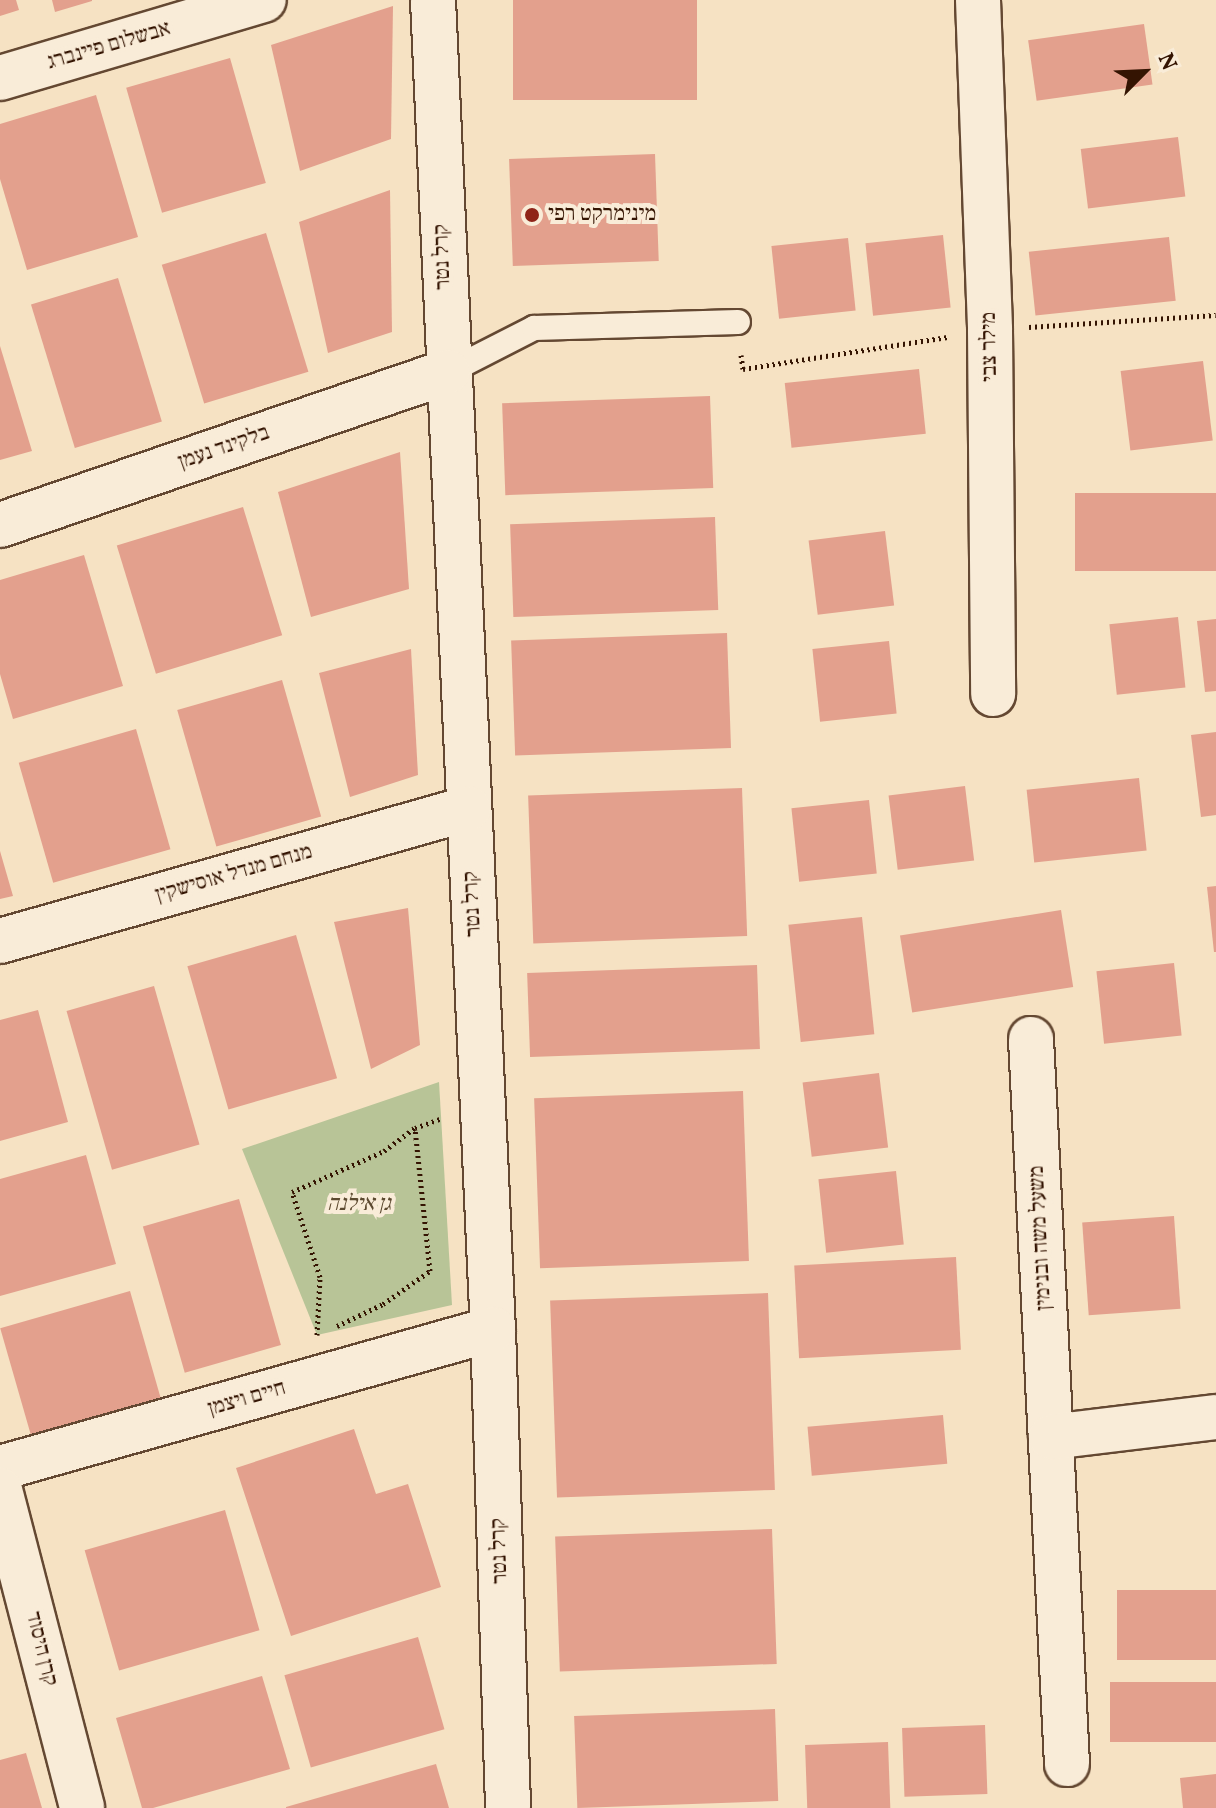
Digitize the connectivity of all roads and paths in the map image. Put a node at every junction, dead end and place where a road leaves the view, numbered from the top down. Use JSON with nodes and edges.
{"nodes":[{"id":1,"x":264,"y":0,"type":"edge"},
{"id":2,"x":433,"y":0,"type":"edge"},
{"id":3,"x":978,"y":0,"type":"edge"},
{"id":4,"x":0,"y":78,"type":"edge"},
{"id":5,"x":738,"y":322,"type":"dead end"},
{"id":6,"x":448,"y":372,"type":"junction"},
{"id":7,"x":0,"y":525,"type":"edge"},
{"id":8,"x":993,"y":694,"type":"dead end"},
{"id":9,"x":469,"y":808,"type":"junction"},
{"id":10,"x":0,"y":941,"type":"edge"},
{"id":11,"x":1031,"y":1039,"type":"dead end"},
{"id":12,"x":482,"y":1104,"type":"junction"},
{"id":13,"x":415,"y":1128,"type":"junction"},
{"id":14,"x":493,"y":1329,"type":"junction"},
{"id":15,"x":1216,"y":1417,"type":"edge"},
{"id":16,"x":1051,"y":1437,"type":"junction"},
{"id":17,"x":0,"y":1468,"type":"edge"},
{"id":18,"x":0,"y":1490,"type":"edge"},
{"id":19,"x":1067,"y":1764,"type":"dead end"},
{"id":20,"x":82,"y":1808,"type":"edge"},
{"id":21,"x":508,"y":1808,"type":"edge"}],
"edges":[{"from":1,"to":4,"type":"street","name":"אבשלום פיינברג"},
{"from":2,"to":6,"type":"street","name":"קרל נטר"},
{"from":3,"to":8,"type":"street","name":"מילר צבי"},
{"from":5,"to":6,"type":"lane"},
{"from":6,"to":7,"type":"street","name":"בלקינד נעמן"},
{"from":6,"to":9,"type":"street","name":"קרל נטר"},
{"from":9,"to":10,"type":"street","name":"מנחם מנדל אוסישקין"},
{"from":9,"to":12,"type":"street","name":"קרל נטר"},
{"from":11,"to":16,"type":"street","name":"משעל משה ובנימין"},
{"from":12,"to":13,"type":"path"},
{"from":12,"to":14,"type":"street","name":"קרל נטר"},
{"from":13,"to":13,"type":"path"},
{"from":14,"to":17,"type":"street","name":"חיים ויצמן"},
{"from":14,"to":21,"type":"street","name":"קרל נטר"},
{"from":15,"to":16,"type":"street"},
{"from":16,"to":19,"type":"street","name":"משעל משה ובנימין"},
{"from":18,"to":20,"type":"street","name":"קרן היסוד"}]}
